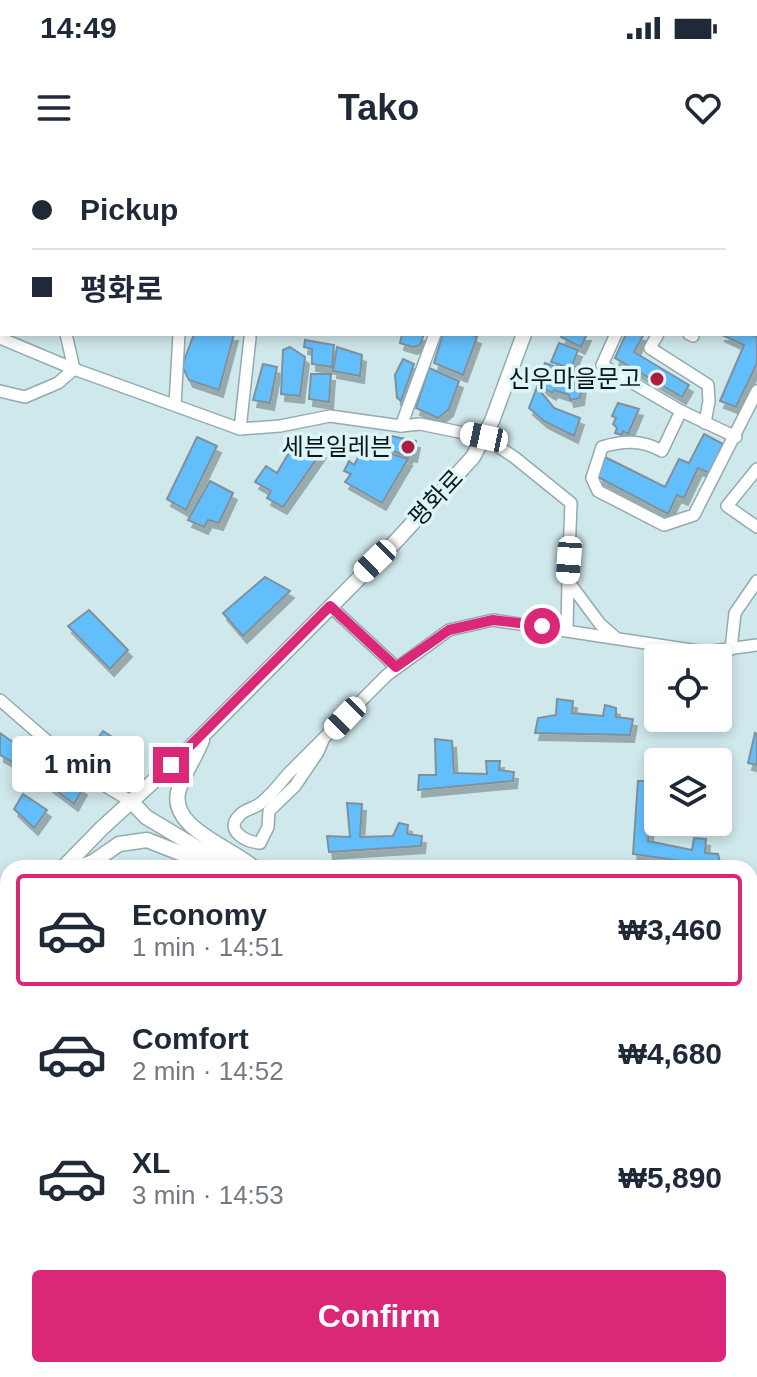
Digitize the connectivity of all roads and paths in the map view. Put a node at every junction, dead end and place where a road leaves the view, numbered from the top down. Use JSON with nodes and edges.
{"nodes":[{"id":1,"x":66,"y":336,"type":"edge"},
{"id":2,"x":179,"y":336,"type":"edge"},
{"id":3,"x":434,"y":336,"type":"edge"},
{"id":4,"x":523,"y":336,"type":"edge"},
{"id":5,"x":615,"y":336,"type":"edge"},
{"id":6,"x":657,"y":336,"type":"edge"},
{"id":7,"x":0,"y":338,"type":"edge"},
{"id":8,"x":250,"y":338,"type":"dead end"},
{"id":9,"x":74,"y":369,"type":"junction"},
{"id":10,"x":0,"y":391,"type":"edge"},
{"id":11,"x":757,"y":391,"type":"edge"},
{"id":12,"x":175,"y":405,"type":"junction"},
{"id":13,"x":681,"y":411,"type":"junction"},
{"id":14,"x":705,"y":423,"type":"junction"},
{"id":15,"x":401,"y":426,"type":"junction"},
{"id":16,"x":240,"y":429,"type":"junction"},
{"id":17,"x":484,"y":437,"type":"junction"},
{"id":18,"x":736,"y":437,"type":"junction"},
{"id":19,"x":757,"y":469,"type":"edge"},
{"id":20,"x":757,"y":527,"type":"edge"},
{"id":21,"x":568,"y":581,"type":"junction"},
{"id":22,"x":757,"y":581,"type":"edge"},
{"id":23,"x":330,"y":606,"type":"junction"},
{"id":24,"x":567,"y":629,"type":"junction"},
{"id":25,"x":616,"y":638,"type":"junction"},
{"id":26,"x":654,"y":644,"type":"edge"},
{"id":27,"x":732,"y":644,"type":"edge"},
{"id":28,"x":757,"y":645,"type":"edge"},
{"id":29,"x":732,"y":649,"type":"edge"},
{"id":30,"x":396,"y":667,"type":"junction"},
{"id":31,"x":0,"y":700,"type":"edge"},
{"id":32,"x":206,"y":731,"type":"junction"},
{"id":33,"x":323,"y":740,"type":"junction"},
{"id":34,"x":132,"y":802,"type":"junction"},
{"id":35,"x":71,"y":860,"type":"edge"},
{"id":36,"x":96,"y":860,"type":"edge"},
{"id":37,"x":198,"y":860,"type":"edge"},
{"id":38,"x":218,"y":860,"type":"edge"},
{"id":39,"x":241,"y":860,"type":"edge"}],
"edges":[{"from":1,"to":9,"type":"street"},
{"from":2,"to":12,"type":"street"},
{"from":3,"to":15,"type":"street"},
{"from":4,"to":17,"type":"main road","name":"평화로"},
{"from":5,"to":13,"type":"street"},
{"from":6,"to":14,"type":"street"},
{"from":7,"to":9,"type":"street"},
{"from":8,"to":16,"type":"street"},
{"from":9,"to":10,"type":"street"},
{"from":9,"to":12,"type":"street"},
{"from":11,"to":18,"type":"street"},
{"from":12,"to":16,"type":"street"},
{"from":13,"to":14,"type":"street"},
{"from":13,"to":18,"type":"street"},
{"from":14,"to":18,"type":"street"},
{"from":15,"to":16,"type":"street"},
{"from":15,"to":17,"type":"street"},
{"from":17,"to":21,"type":"street"},
{"from":17,"to":23,"type":"main road","name":"평화로"},
{"from":19,"to":20,"type":"street"},
{"from":21,"to":24,"type":"street"},
{"from":21,"to":25,"type":"street"},
{"from":22,"to":27,"type":"street"},
{"from":23,"to":30,"type":"street"},
{"from":23,"to":32,"type":"main road","name":"평화로"},
{"from":24,"to":25,"type":"street"},
{"from":24,"to":30,"type":"street"},
{"from":25,"to":26,"type":"street"},
{"from":28,"to":29,"type":"street"},
{"from":30,"to":33,"type":"street"},
{"from":31,"to":34,"type":"street"},
{"from":32,"to":34,"type":"main road","name":"평화로"},
{"from":32,"to":39,"type":"main road"},
{"from":33,"to":33,"type":"street"},
{"from":34,"to":35,"type":"main road","name":"평화로"},
{"from":34,"to":38,"type":"main road"},
{"from":36,"to":37,"type":"main road"}]}
